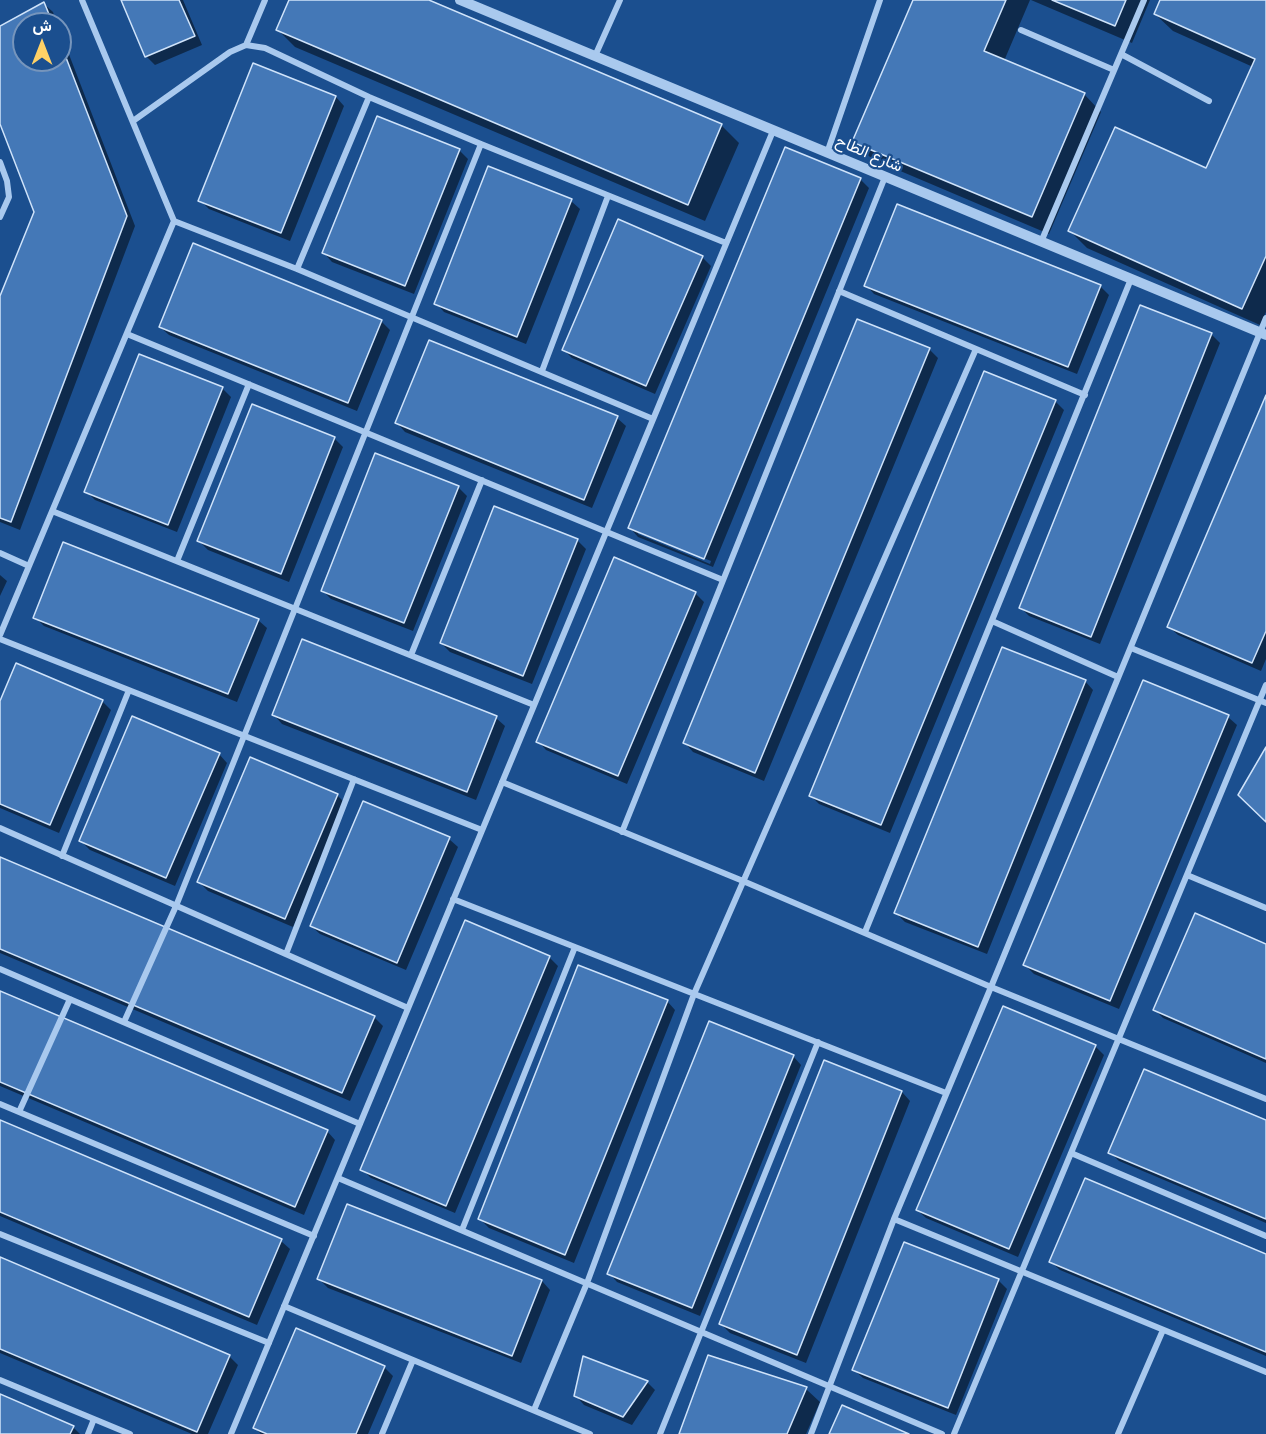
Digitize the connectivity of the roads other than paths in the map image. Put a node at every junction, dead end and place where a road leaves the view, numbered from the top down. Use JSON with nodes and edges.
{"nodes":[{"id":1,"x":82,"y":0,"type":"edge"},
{"id":2,"x":265,"y":0,"type":"edge"},
{"id":3,"x":460,"y":0,"type":"edge"},
{"id":4,"x":620,"y":0,"type":"edge"},
{"id":5,"x":880,"y":0,"type":"edge"},
{"id":6,"x":1144,"y":0,"type":"edge"},
{"id":7,"x":1021,"y":30,"type":"dead end"},
{"id":8,"x":246,"y":45,"type":"junction"},
{"id":9,"x":1121,"y":54,"type":"junction"},
{"id":10,"x":596,"y":56,"type":"junction"},
{"id":11,"x":1114,"y":70,"type":"junction"},
{"id":12,"x":369,"y":97,"type":"junction"},
{"id":13,"x":1209,"y":101,"type":"dead end"},
{"id":14,"x":133,"y":121,"type":"junction"},
{"id":15,"x":773,"y":131,"type":"junction"},
{"id":16,"x":481,"y":144,"type":"junction"},
{"id":17,"x":827,"y":153,"type":"junction"},
{"id":18,"x":0,"y":162,"type":"edge"},
{"id":19,"x":885,"y":177,"type":"junction"},
{"id":20,"x":608,"y":196,"type":"junction"},
{"id":21,"x":0,"y":217,"type":"edge"},
{"id":22,"x":174,"y":221,"type":"junction"},
{"id":23,"x":1041,"y":242,"type":"junction"},
{"id":24,"x":726,"y":243,"type":"junction"},
{"id":25,"x":297,"y":269,"type":"junction"},
{"id":26,"x":1131,"y":279,"type":"junction"},
{"id":27,"x":839,"y":291,"type":"junction"},
{"id":28,"x":412,"y":318,"type":"junction"},
{"id":29,"x":1266,"y":318,"type":"edge"},
{"id":30,"x":127,"y":334,"type":"junction"},
{"id":31,"x":1263,"y":334,"type":"edge"},
{"id":32,"x":976,"y":349,"type":"junction"},
{"id":33,"x":542,"y":371,"type":"junction"},
{"id":34,"x":249,"y":384,"type":"junction"},
{"id":35,"x":1085,"y":395,"type":"junction"},
{"id":36,"x":653,"y":419,"type":"junction"},
{"id":37,"x":366,"y":432,"type":"junction"},
{"id":38,"x":482,"y":480,"type":"junction"},
{"id":39,"x":52,"y":511,"type":"junction"},
{"id":40,"x":606,"y":532,"type":"junction"},
{"id":41,"x":0,"y":554,"type":"edge"},
{"id":42,"x":177,"y":561,"type":"junction"},
{"id":43,"x":29,"y":566,"type":"junction"},
{"id":44,"x":723,"y":580,"type":"junction"},
{"id":45,"x":295,"y":609,"type":"junction"},
{"id":46,"x":992,"y":621,"type":"junction"},
{"id":47,"x":0,"y":637,"type":"edge"},
{"id":48,"x":1131,"y":648,"type":"junction"},
{"id":49,"x":411,"y":655,"type":"junction"},
{"id":50,"x":1118,"y":677,"type":"junction"},
{"id":51,"x":1266,"y":685,"type":"edge"},
{"id":52,"x":129,"y":690,"type":"junction"},
{"id":53,"x":1263,"y":702,"type":"edge"},
{"id":54,"x":534,"y":705,"type":"junction"},
{"id":55,"x":244,"y":736,"type":"junction"},
{"id":56,"x":354,"y":779,"type":"junction"},
{"id":57,"x":502,"y":782,"type":"junction"},
{"id":58,"x":0,"y":828,"type":"edge"},
{"id":59,"x":482,"y":830,"type":"junction"},
{"id":60,"x":622,"y":832,"type":"junction"},
{"id":61,"x":62,"y":855,"type":"junction"},
{"id":62,"x":1187,"y":875,"type":"junction"},
{"id":63,"x":743,"y":881,"type":"junction"},
{"id":64,"x":453,"y":899,"type":"junction"},
{"id":65,"x":176,"y":906,"type":"junction"},
{"id":66,"x":1266,"y":908,"type":"edge"},
{"id":67,"x":865,"y":932,"type":"junction"},
{"id":68,"x":575,"y":947,"type":"junction"},
{"id":69,"x":286,"y":954,"type":"junction"},
{"id":70,"x":0,"y":969,"type":"edge"},
{"id":71,"x":991,"y":987,"type":"junction"},
{"id":72,"x":694,"y":994,"type":"junction"},
{"id":73,"x":70,"y":999,"type":"junction"},
{"id":74,"x":408,"y":1008,"type":"junction"},
{"id":75,"x":124,"y":1022,"type":"junction"},
{"id":76,"x":1119,"y":1038,"type":"junction"},
{"id":77,"x":818,"y":1042,"type":"junction"},
{"id":78,"x":946,"y":1094,"type":"junction"},
{"id":79,"x":1266,"y":1099,"type":"edge"},
{"id":80,"x":0,"y":1104,"type":"edge"},
{"id":81,"x":19,"y":1112,"type":"junction"},
{"id":82,"x":360,"y":1124,"type":"junction"},
{"id":83,"x":1071,"y":1153,"type":"junction"},
{"id":84,"x":338,"y":1178,"type":"junction"},
{"id":85,"x":894,"y":1219,"type":"junction"},
{"id":86,"x":462,"y":1230,"type":"junction"},
{"id":87,"x":0,"y":1234,"type":"edge"},
{"id":88,"x":314,"y":1236,"type":"junction"},
{"id":89,"x":1266,"y":1236,"type":"edge"},
{"id":90,"x":1022,"y":1271,"type":"junction"},
{"id":91,"x":587,"y":1283,"type":"junction"},
{"id":92,"x":284,"y":1306,"type":"junction"},
{"id":93,"x":1163,"y":1330,"type":"junction"},
{"id":94,"x":702,"y":1331,"type":"junction"},
{"id":95,"x":269,"y":1343,"type":"junction"},
{"id":96,"x":413,"y":1360,"type":"junction"},
{"id":97,"x":1266,"y":1372,"type":"edge"},
{"id":98,"x":0,"y":1380,"type":"edge"},
{"id":99,"x":830,"y":1386,"type":"junction"},
{"id":100,"x":534,"y":1410,"type":"junction"},
{"id":101,"x":94,"y":1419,"type":"junction"},
{"id":102,"x":88,"y":1434,"type":"edge"},
{"id":103,"x":130,"y":1434,"type":"edge"},
{"id":104,"x":231,"y":1434,"type":"edge"},
{"id":105,"x":382,"y":1434,"type":"edge"},
{"id":106,"x":590,"y":1434,"type":"edge"},
{"id":107,"x":660,"y":1434,"type":"edge"},
{"id":108,"x":811,"y":1434,"type":"edge"},
{"id":109,"x":942,"y":1434,"type":"edge"},
{"id":110,"x":954,"y":1434,"type":"edge"},
{"id":111,"x":1118,"y":1434,"type":"edge"}],
"edges":[{"from":1,"to":14,"type":"street"},
{"from":2,"to":8,"type":"street"},
{"from":3,"to":10,"type":"street","name":"شارع الطاح"},
{"from":4,"to":10,"type":"street"},
{"from":5,"to":17,"type":"street"},
{"from":6,"to":9,"type":"street"},
{"from":7,"to":11,"type":"street"},
{"from":8,"to":12,"type":"street"},
{"from":8,"to":14,"type":"street"},
{"from":9,"to":11,"type":"street"},
{"from":9,"to":13,"type":"street"},
{"from":10,"to":15,"type":"street","name":"شارع الطاح"},
{"from":11,"to":23,"type":"street"},
{"from":12,"to":16,"type":"street"},
{"from":12,"to":25,"type":"street"},
{"from":14,"to":22,"type":"street"},
{"from":15,"to":17,"type":"street","name":"شارع الطاح"},
{"from":15,"to":24,"type":"street"},
{"from":16,"to":20,"type":"street"},
{"from":16,"to":28,"type":"street"},
{"from":17,"to":19,"type":"street","name":"شارع الطاح"},
{"from":18,"to":21,"type":"street"},
{"from":19,"to":23,"type":"street","name":"شارع الطاح"},
{"from":19,"to":27,"type":"street"},
{"from":20,"to":24,"type":"street"},
{"from":20,"to":33,"type":"street"},
{"from":22,"to":25,"type":"street"},
{"from":22,"to":30,"type":"street"},
{"from":23,"to":26,"type":"street","name":"شارع الطاح"},
{"from":24,"to":36,"type":"street"},
{"from":25,"to":28,"type":"street"},
{"from":26,"to":31,"type":"street","name":"شارع الطاح"},
{"from":26,"to":35,"type":"street"},
{"from":27,"to":32,"type":"street"},
{"from":27,"to":44,"type":"street"},
{"from":28,"to":33,"type":"street"},
{"from":28,"to":37,"type":"street"},
{"from":29,"to":31,"type":"street"},
{"from":30,"to":34,"type":"street"},
{"from":30,"to":39,"type":"street"},
{"from":31,"to":48,"type":"street"},
{"from":32,"to":35,"type":"street"},
{"from":32,"to":63,"type":"street"},
{"from":33,"to":36,"type":"street"},
{"from":34,"to":37,"type":"street"},
{"from":34,"to":42,"type":"street"},
{"from":35,"to":46,"type":"street"},
{"from":36,"to":40,"type":"street"},
{"from":37,"to":38,"type":"street"},
{"from":37,"to":45,"type":"street"},
{"from":38,"to":40,"type":"street"},
{"from":38,"to":49,"type":"street"},
{"from":39,"to":42,"type":"street"},
{"from":39,"to":43,"type":"street"},
{"from":40,"to":44,"type":"street"},
{"from":40,"to":54,"type":"street"},
{"from":41,"to":43,"type":"street"},
{"from":42,"to":45,"type":"street"},
{"from":43,"to":47,"type":"street"},
{"from":44,"to":60,"type":"street"},
{"from":45,"to":49,"type":"street"},
{"from":45,"to":55,"type":"street"},
{"from":46,"to":50,"type":"street"},
{"from":46,"to":67,"type":"street"},
{"from":47,"to":52,"type":"street"},
{"from":48,"to":50,"type":"street"},
{"from":48,"to":53,"type":"street"},
{"from":49,"to":54,"type":"street"},
{"from":50,"to":71,"type":"street"},
{"from":51,"to":53,"type":"street"},
{"from":52,"to":55,"type":"street"},
{"from":52,"to":61,"type":"street"},
{"from":53,"to":62,"type":"street"},
{"from":54,"to":57,"type":"street"},
{"from":55,"to":56,"type":"street"},
{"from":55,"to":65,"type":"street"},
{"from":56,"to":59,"type":"street"},
{"from":56,"to":69,"type":"street"},
{"from":57,"to":59,"type":"street"},
{"from":57,"to":60,"type":"street"},
{"from":58,"to":61,"type":"street"},
{"from":59,"to":64,"type":"street"},
{"from":60,"to":63,"type":"street"},
{"from":61,"to":65,"type":"street"},
{"from":62,"to":66,"type":"street"},
{"from":62,"to":76,"type":"street"},
{"from":63,"to":67,"type":"street"},
{"from":63,"to":72,"type":"street"},
{"from":64,"to":68,"type":"street"},
{"from":64,"to":74,"type":"street"},
{"from":65,"to":69,"type":"street"},
{"from":65,"to":75,"type":"street"},
{"from":67,"to":71,"type":"street"},
{"from":68,"to":72,"type":"street"},
{"from":68,"to":86,"type":"street"},
{"from":69,"to":74,"type":"street"},
{"from":70,"to":73,"type":"street"},
{"from":71,"to":76,"type":"street"},
{"from":71,"to":78,"type":"street"},
{"from":72,"to":77,"type":"street"},
{"from":72,"to":91,"type":"street"},
{"from":73,"to":75,"type":"street"},
{"from":73,"to":81,"type":"street"},
{"from":74,"to":82,"type":"street"},
{"from":75,"to":82,"type":"street"},
{"from":76,"to":79,"type":"street"},
{"from":76,"to":83,"type":"street"},
{"from":77,"to":78,"type":"street"},
{"from":77,"to":94,"type":"street"},
{"from":78,"to":85,"type":"street"},
{"from":80,"to":81,"type":"street"},
{"from":81,"to":88,"type":"street"},
{"from":82,"to":84,"type":"street"},
{"from":83,"to":89,"type":"street"},
{"from":83,"to":90,"type":"street"},
{"from":84,"to":86,"type":"street"},
{"from":84,"to":88,"type":"street"},
{"from":85,"to":90,"type":"street"},
{"from":85,"to":99,"type":"street"},
{"from":86,"to":91,"type":"street"},
{"from":87,"to":95,"type":"street"},
{"from":88,"to":92,"type":"street"},
{"from":90,"to":93,"type":"street"},
{"from":90,"to":110,"type":"street"},
{"from":91,"to":94,"type":"street"},
{"from":91,"to":100,"type":"street"},
{"from":92,"to":95,"type":"street"},
{"from":92,"to":96,"type":"street"},
{"from":93,"to":97,"type":"street"},
{"from":93,"to":111,"type":"street"},
{"from":94,"to":99,"type":"street"},
{"from":94,"to":107,"type":"street"},
{"from":95,"to":104,"type":"street"},
{"from":96,"to":100,"type":"street"},
{"from":96,"to":105,"type":"street"},
{"from":98,"to":101,"type":"street"},
{"from":99,"to":108,"type":"street"},
{"from":99,"to":109,"type":"street"},
{"from":100,"to":106,"type":"street"},
{"from":101,"to":102,"type":"street"},
{"from":101,"to":103,"type":"street"}]}
